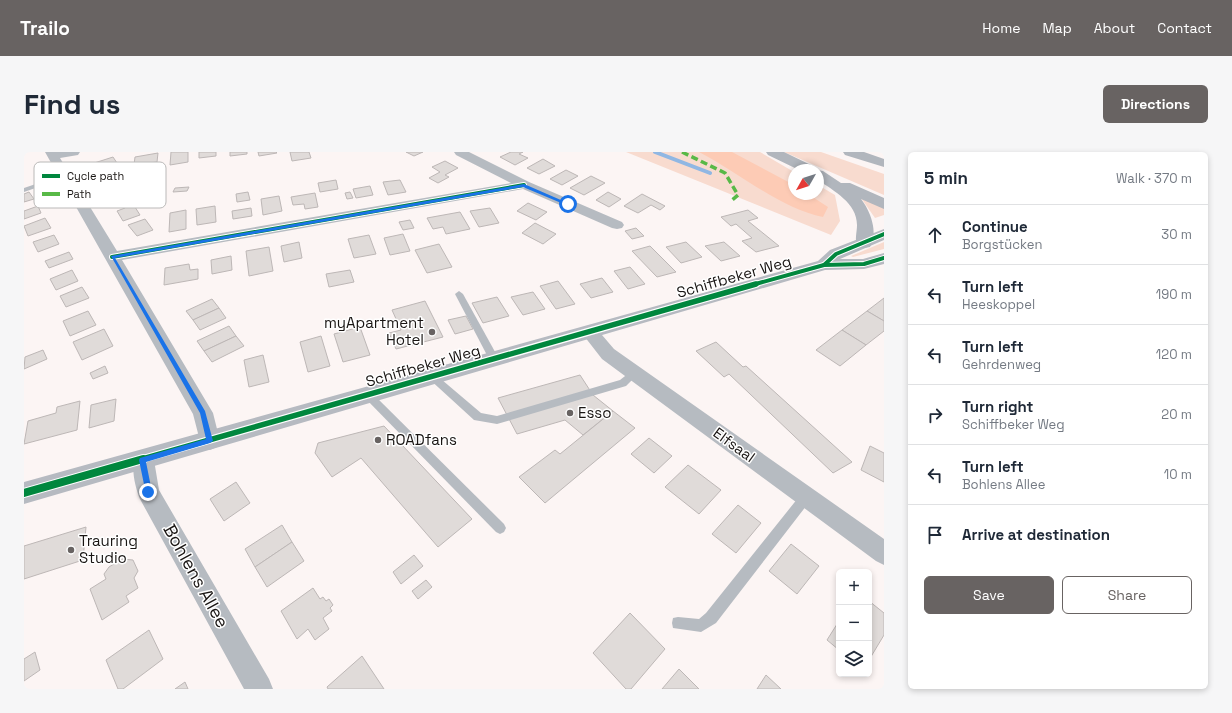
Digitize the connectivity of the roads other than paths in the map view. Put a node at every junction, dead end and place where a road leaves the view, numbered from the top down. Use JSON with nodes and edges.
{"nodes":[{"id":1,"x":74,"y":152,"type":"edge"},
{"id":2,"x":460,"y":152,"type":"edge"},
{"id":3,"x":773,"y":152,"type":"edge"},
{"id":4,"x":850,"y":152,"type":"edge"},
{"id":5,"x":52,"y":154,"type":"edge"},
{"id":6,"x":884,"y":163,"type":"edge"},
{"id":7,"x":798,"y":164,"type":"edge"},
{"id":8,"x":824,"y":177,"type":"edge"},
{"id":9,"x":824,"y":178,"type":"edge"},
{"id":10,"x":524,"y":185,"type":"junction"},
{"id":11,"x":34,"y":187,"type":"edge"},
{"id":12,"x":24,"y":190,"type":"edge"},
{"id":13,"x":884,"y":204,"type":"edge"},
{"id":14,"x":84,"y":208,"type":"edge"},
{"id":15,"x":617,"y":225,"type":"dead end"},
{"id":16,"x":884,"y":234,"type":"edge"},
{"id":17,"x":864,"y":243,"type":"junction"},
{"id":18,"x":112,"y":257,"type":"junction"},
{"id":19,"x":884,"y":258,"type":"edge"},
{"id":20,"x":824,"y":265,"type":"junction"},
{"id":21,"x":459,"y":294,"type":"dead end"},
{"id":22,"x":590,"y":332,"type":"junction"},
{"id":23,"x":494,"y":360,"type":"junction"},
{"id":24,"x":634,"y":373,"type":"junction"},
{"id":25,"x":432,"y":377,"type":"junction"},
{"id":26,"x":368,"y":395,"type":"junction"},
{"id":27,"x":210,"y":441,"type":"junction"},
{"id":28,"x":143,"y":460,"type":"junction"},
{"id":29,"x":26,"y":493,"type":"edge"},
{"id":30,"x":806,"y":497,"type":"junction"},
{"id":31,"x":500,"y":528,"type":"dead end"},
{"id":32,"x":884,"y":553,"type":"edge"},
{"id":33,"x":678,"y":623,"type":"dead end"},
{"id":34,"x":259,"y":689,"type":"edge"}],
"edges":[{"from":1,"to":5,"type":"street"},
{"from":2,"to":10,"type":"street"},
{"from":3,"to":7,"type":"highway"},
{"from":4,"to":6,"type":"highway"},
{"from":8,"to":13,"type":"highway"},
{"from":9,"to":17,"type":"highway"},
{"from":10,"to":15,"type":"street"},
{"from":10,"to":18,"type":"street"},
{"from":11,"to":12,"type":"lane"},
{"from":14,"to":18,"type":"street"},
{"from":16,"to":17,"type":"main road","name":"Schiffbeker Weg"},
{"from":17,"to":20,"type":"main road","name":"Schiffbeker Weg"},
{"from":18,"to":27,"type":"street"},
{"from":19,"to":20,"type":"main road","name":"Schiffbeker Weg"},
{"from":20,"to":22,"type":"main road","name":"Schiffbeker Weg"},
{"from":21,"to":23,"type":"lane"},
{"from":22,"to":23,"type":"main road","name":"Schiffbeker Weg"},
{"from":22,"to":24,"type":"street","name":"Elfsaal"},
{"from":23,"to":25,"type":"main road","name":"Schiffbeker Weg"},
{"from":24,"to":25,"type":"lane"},
{"from":24,"to":30,"type":"street","name":"Elfsaal"},
{"from":25,"to":26,"type":"main road","name":"Schiffbeker Weg"},
{"from":26,"to":27,"type":"main road","name":"Schiffbeker Weg"},
{"from":26,"to":31,"type":"lane"},
{"from":27,"to":28,"type":"main road","name":"Schiffbeker Weg"},
{"from":28,"to":29,"type":"main road","name":"Schiffbeker Weg"},
{"from":28,"to":34,"type":"street","name":"Bohlens Allee"},
{"from":30,"to":32,"type":"street","name":"Elfsaal"},
{"from":30,"to":33,"type":"lane"}]}
